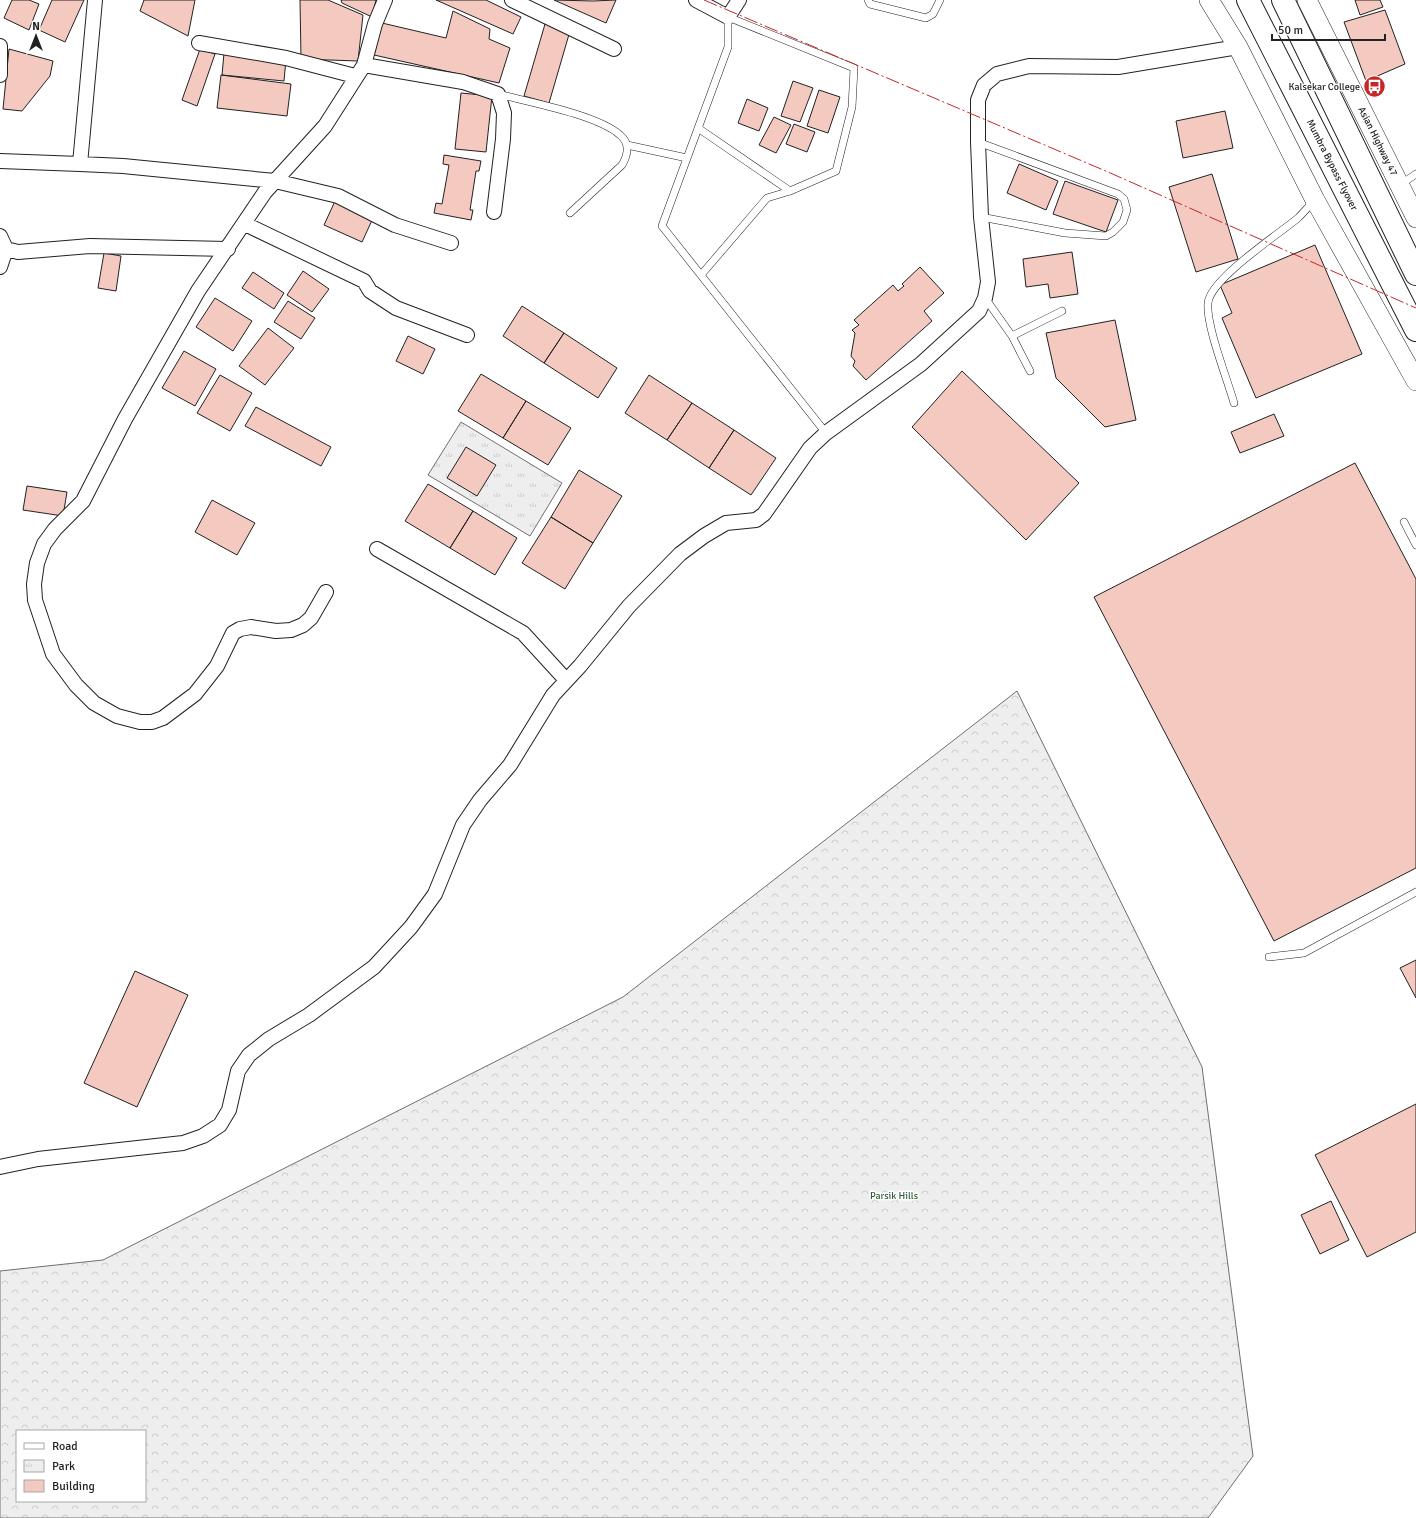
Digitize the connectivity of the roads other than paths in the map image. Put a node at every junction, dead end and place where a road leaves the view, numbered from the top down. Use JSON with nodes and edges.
{"nodes":[{"id":1,"x":95,"y":0,"type":"edge"},
{"id":2,"x":385,"y":0,"type":"edge"},
{"id":3,"x":512,"y":0,"type":"edge"},
{"id":4,"x":696,"y":0,"type":"edge"},
{"id":5,"x":739,"y":0,"type":"edge"},
{"id":6,"x":868,"y":0,"type":"edge"},
{"id":7,"x":940,"y":0,"type":"edge"},
{"id":8,"x":1209,"y":0,"type":"edge"},
{"id":9,"x":1248,"y":0,"type":"edge"},
{"id":10,"x":1283,"y":0,"type":"edge"},
{"id":11,"x":1307,"y":0,"type":"edge"},
{"id":12,"x":728,"y":17,"type":"junction"},
{"id":13,"x":199,"y":43,"type":"dead end"},
{"id":14,"x":0,"y":46,"type":"edge"},
{"id":15,"x":1238,"y":47,"type":"junction"},
{"id":16,"x":614,"y":49,"type":"dead end"},
{"id":17,"x":364,"y":65,"type":"junction"},
{"id":18,"x":0,"y":75,"type":"edge"},
{"id":19,"x":356,"y":76,"type":"junction"},
{"id":20,"x":498,"y":94,"type":"junction"},
{"id":21,"x":698,"y":128,"type":"junction"},
{"id":22,"x":978,"y":142,"type":"junction"},
{"id":23,"x":627,"y":145,"type":"junction"},
{"id":24,"x":687,"y":158,"type":"junction"},
{"id":25,"x":0,"y":161,"type":"edge"},
{"id":26,"x":80,"y":164,"type":"junction"},
{"id":27,"x":1416,"y":174,"type":"edge"},
{"id":28,"x":275,"y":181,"type":"junction"},
{"id":29,"x":790,"y":191,"type":"junction"},
{"id":30,"x":1408,"y":195,"type":"edge"},
{"id":31,"x":1315,"y":200,"type":"junction"},
{"id":32,"x":494,"y":212,"type":"dead end"},
{"id":33,"x":570,"y":213,"type":"dead end"},
{"id":34,"x":981,"y":216,"type":"junction"},
{"id":35,"x":1416,"y":218,"type":"edge"},
{"id":36,"x":245,"y":224,"type":"junction"},
{"id":37,"x":0,"y":236,"type":"edge"},
{"id":38,"x":451,"y":244,"type":"dead end"},
{"id":39,"x":6,"y":249,"type":"junction"},
{"id":40,"x":228,"y":249,"type":"junction"},
{"id":41,"x":0,"y":267,"type":"edge"},
{"id":42,"x":1416,"y":274,"type":"edge"},
{"id":43,"x":701,"y":275,"type":"junction"},
{"id":44,"x":985,"y":298,"type":"junction"},
{"id":45,"x":1062,"y":311,"type":"dead end"},
{"id":46,"x":1416,"y":330,"type":"edge"},
{"id":47,"x":467,"y":335,"type":"dead end"},
{"id":48,"x":1012,"y":336,"type":"junction"},
{"id":49,"x":1030,"y":371,"type":"dead end"},
{"id":50,"x":1416,"y":381,"type":"edge"},
{"id":51,"x":1234,"y":403,"type":"dead end"},
{"id":52,"x":826,"y":433,"type":"junction"},
{"id":53,"x":1404,"y":522,"type":"dead end"},
{"id":54,"x":1416,"y":545,"type":"edge"},
{"id":55,"x":377,"y":549,"type":"dead end"},
{"id":56,"x":326,"y":592,"type":"dead end"},
{"id":57,"x":566,"y":680,"type":"junction"},
{"id":58,"x":1416,"y":892,"type":"edge"},
{"id":59,"x":1269,"y":958,"type":"dead end"},
{"id":60,"x":0,"y":1167,"type":"edge"}],
"edges":[{"from":1,"to":26,"type":"street"},
{"from":2,"to":17,"type":"street"},
{"from":3,"to":16,"type":"street"},
{"from":4,"to":12,"type":"street"},
{"from":5,"to":12,"type":"street"},
{"from":6,"to":7,"type":"lane"},
{"from":8,"to":15,"type":"main road"},
{"from":9,"to":46,"type":"highway","name":"Mumbra Bypass Flyover"},
{"from":10,"to":42,"type":"highway"},
{"from":11,"to":30,"type":"main road","name":"Asian Highway 47"},
{"from":12,"to":21,"type":"lane"},
{"from":12,"to":29,"type":"lane"},
{"from":13,"to":19,"type":"street"},
{"from":14,"to":18,"type":"street"},
{"from":15,"to":22,"type":"street"},
{"from":15,"to":31,"type":"main road"},
{"from":17,"to":19,"type":"street"},
{"from":17,"to":20,"type":"street"},
{"from":19,"to":28,"type":"street"},
{"from":20,"to":23,"type":"lane"},
{"from":20,"to":32,"type":"street"},
{"from":21,"to":24,"type":"lane"},
{"from":21,"to":29,"type":"lane"},
{"from":22,"to":34,"type":"street"},
{"from":22,"to":34,"type":"lane"},
{"from":23,"to":24,"type":"lane"},
{"from":23,"to":33,"type":"lane"},
{"from":24,"to":43,"type":"lane"},
{"from":25,"to":26,"type":"street"},
{"from":26,"to":28,"type":"street"},
{"from":27,"to":30,"type":"lane"},
{"from":28,"to":36,"type":"street"},
{"from":28,"to":38,"type":"street"},
{"from":29,"to":43,"type":"lane"},
{"from":30,"to":35,"type":"main road","name":"Asian Highway 47"},
{"from":31,"to":50,"type":"main road"},
{"from":31,"to":51,"type":"lane"},
{"from":34,"to":44,"type":"street"},
{"from":36,"to":40,"type":"street"},
{"from":36,"to":47,"type":"street"},
{"from":37,"to":39,"type":"street"},
{"from":39,"to":40,"type":"street"},
{"from":39,"to":41,"type":"street"},
{"from":40,"to":56,"type":"street"},
{"from":43,"to":52,"type":"lane"},
{"from":44,"to":48,"type":"lane"},
{"from":44,"to":52,"type":"street"},
{"from":45,"to":48,"type":"lane"},
{"from":48,"to":49,"type":"lane"},
{"from":52,"to":57,"type":"street"},
{"from":53,"to":54,"type":"lane"},
{"from":55,"to":57,"type":"street"},
{"from":57,"to":60,"type":"street"},
{"from":58,"to":59,"type":"lane"}]}
